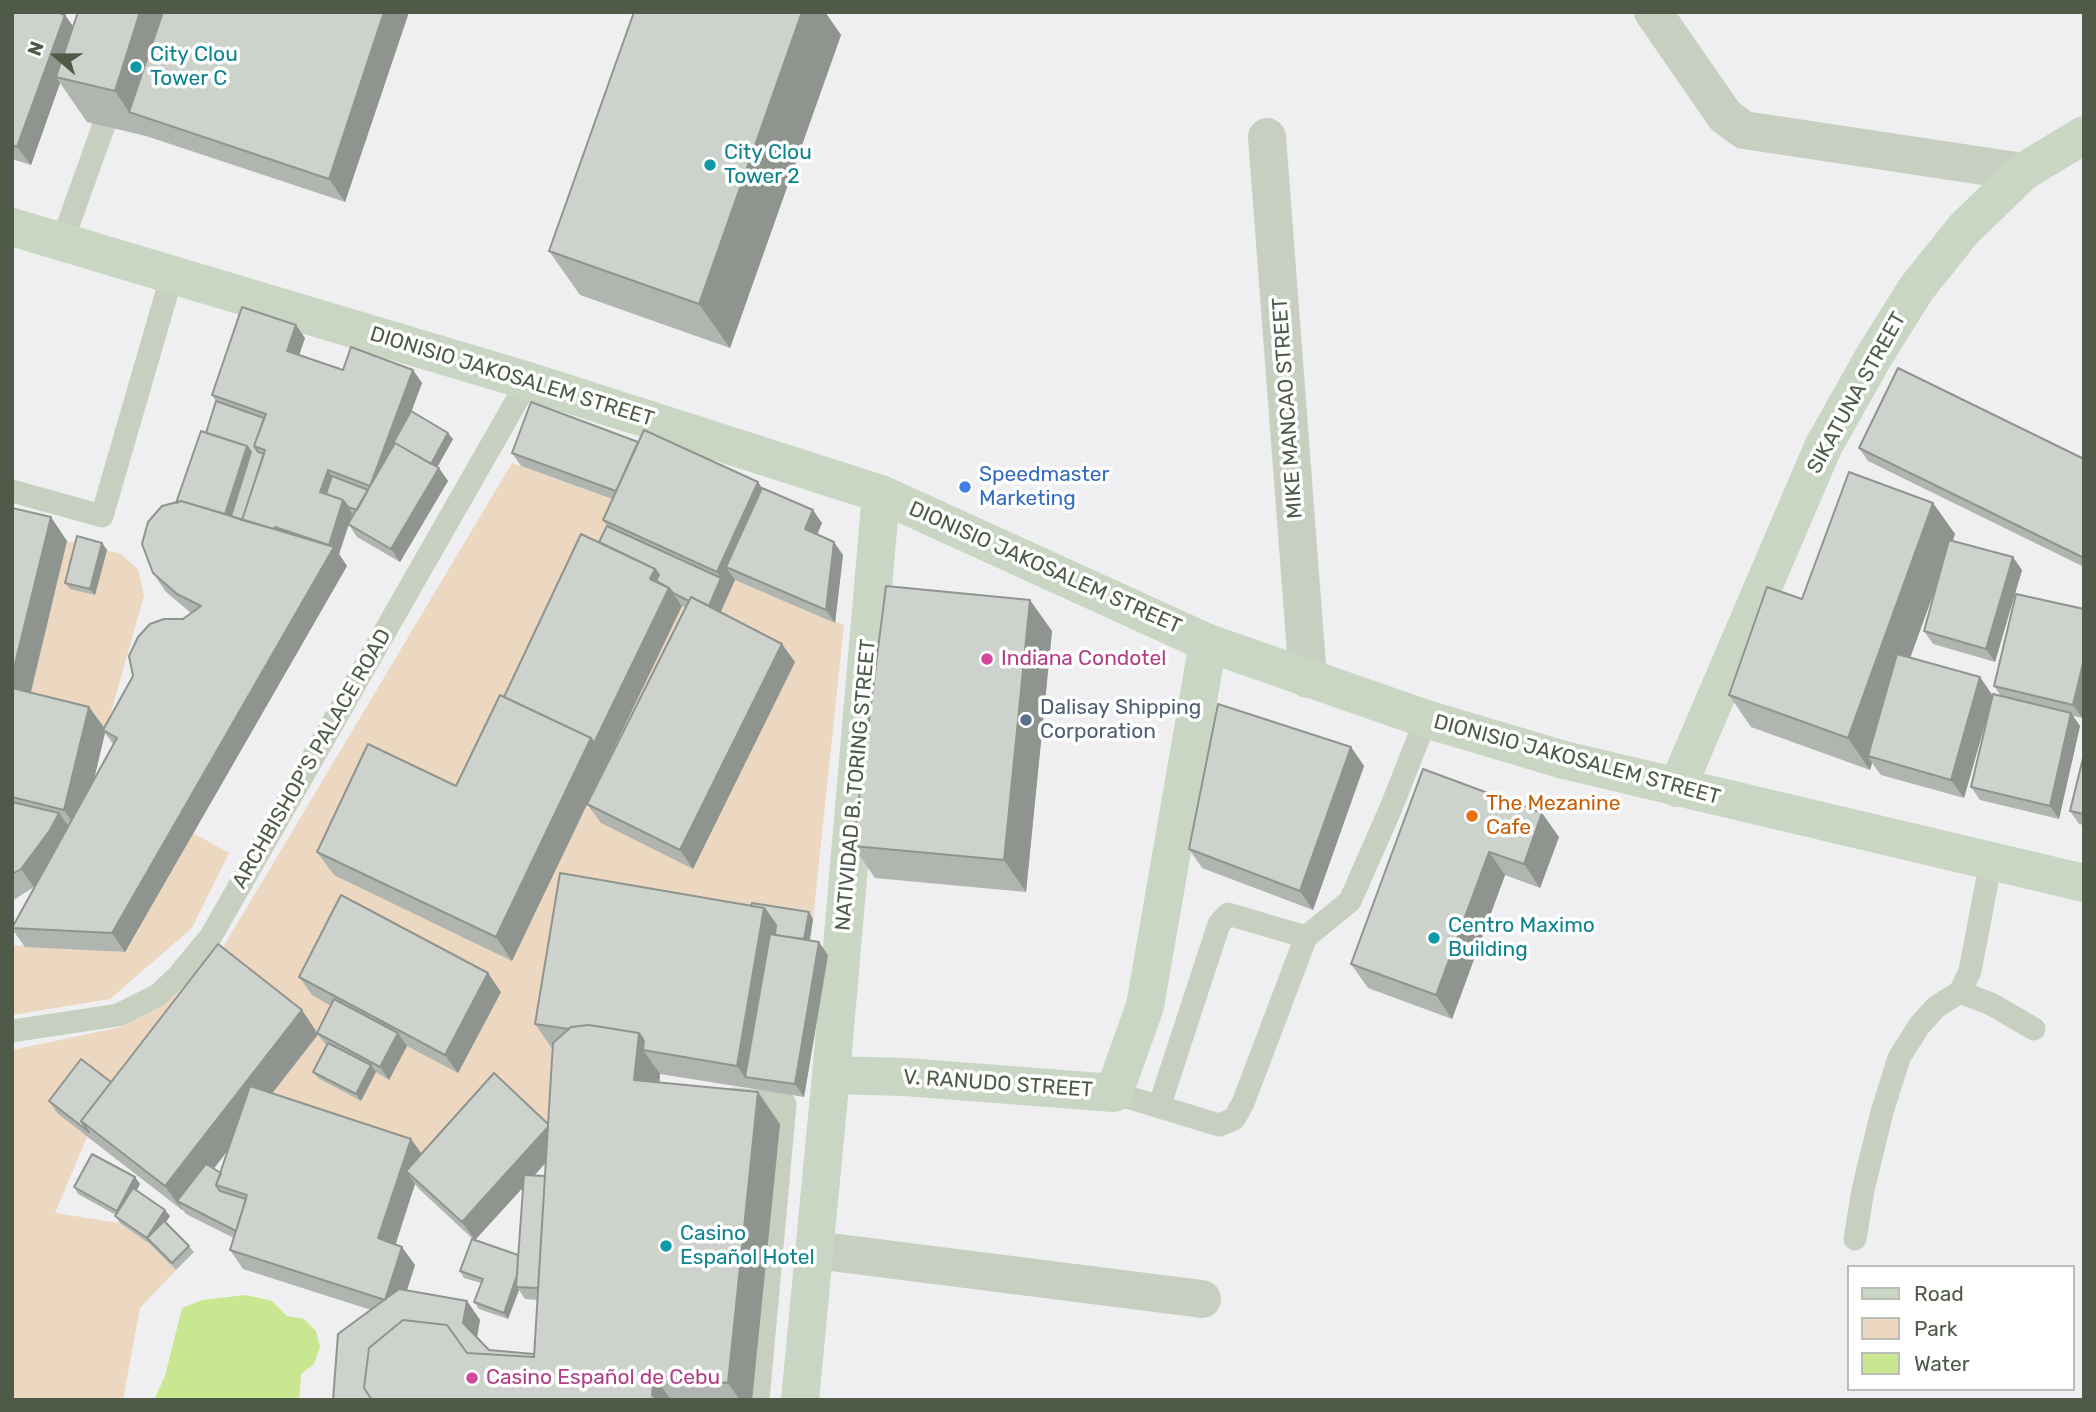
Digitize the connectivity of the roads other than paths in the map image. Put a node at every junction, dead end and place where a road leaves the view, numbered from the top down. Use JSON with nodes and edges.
{"nodes":[{"id":1,"x":1653,"y":12,"type":"edge"},
{"id":2,"x":122,"y":76,"type":"edge"},
{"id":3,"x":2084,"y":135,"type":"edge"},
{"id":4,"x":1267,"y":137,"type":"dead end"},
{"id":5,"x":2023,"y":172,"type":"junction"},
{"id":6,"x":12,"y":227,"type":"edge"},
{"id":7,"x":62,"y":242,"type":"junction"},
{"id":8,"x":172,"y":275,"type":"junction"},
{"id":9,"x":528,"y":381,"type":"junction"},
{"id":10,"x":12,"y":491,"type":"edge"},
{"id":11,"x":881,"y":494,"type":"junction"},
{"id":12,"x":1208,"y":643,"type":"junction"},
{"id":13,"x":1308,"y":679,"type":"junction"},
{"id":14,"x":1426,"y":719,"type":"junction"},
{"id":15,"x":1677,"y":788,"type":"junction"},
{"id":16,"x":1991,"y":861,"type":"junction"},
{"id":17,"x":2084,"y":883,"type":"edge"},
{"id":18,"x":1306,"y":937,"type":"junction"},
{"id":19,"x":1960,"y":992,"type":"junction"},
{"id":20,"x":2034,"y":1029,"type":"dead end"},
{"id":21,"x":12,"y":1031,"type":"edge"},
{"id":22,"x":831,"y":1075,"type":"junction"},
{"id":23,"x":1114,"y":1093,"type":"junction"},
{"id":24,"x":718,"y":1098,"type":"edge"},
{"id":25,"x":1159,"y":1107,"type":"junction"},
{"id":26,"x":783,"y":1127,"type":"junction"},
{"id":27,"x":825,"y":1131,"type":"junction"},
{"id":28,"x":1855,"y":1240,"type":"dead end"},
{"id":29,"x":815,"y":1250,"type":"junction"},
{"id":30,"x":1202,"y":1299,"type":"dead end"},
{"id":31,"x":758,"y":1400,"type":"edge"},
{"id":32,"x":800,"y":1400,"type":"edge"}],
"edges":[{"from":1,"to":5,"type":"street"},
{"from":2,"to":7,"type":"lane"},
{"from":3,"to":5,"type":"street","name":"SIKATUNA STREET"},
{"from":4,"to":13,"type":"street","name":"MIKE MANCAO STREET"},
{"from":5,"to":15,"type":"street","name":"SIKATUNA STREET"},
{"from":6,"to":7,"type":"street","name":"DIONISIO JAKOSALEM STREET"},
{"from":7,"to":8,"type":"street","name":"DIONISIO JAKOSALEM STREET"},
{"from":8,"to":9,"type":"street","name":"DIONISIO JAKOSALEM STREET"},
{"from":8,"to":10,"type":"lane"},
{"from":9,"to":11,"type":"street","name":"DIONISIO JAKOSALEM STREET"},
{"from":9,"to":21,"type":"lane","name":"ARCHBISHOP'S PALACE ROAD"},
{"from":11,"to":12,"type":"street","name":"DIONISIO JAKOSALEM STREET"},
{"from":11,"to":22,"type":"street","name":"NATIVIDAD B. TORING STREET"},
{"from":12,"to":13,"type":"street","name":"DIONISIO JAKOSALEM STREET"},
{"from":12,"to":23,"type":"street","name":"V. RANUDO STREET"},
{"from":13,"to":14,"type":"street","name":"DIONISIO JAKOSALEM STREET"},
{"from":14,"to":15,"type":"street","name":"DIONISIO JAKOSALEM STREET"},
{"from":14,"to":18,"type":"lane"},
{"from":15,"to":16,"type":"street","name":"DIONISIO JAKOSALEM STREET"},
{"from":16,"to":17,"type":"street","name":"DIONISIO JAKOSALEM STREET"},
{"from":16,"to":19,"type":"lane"},
{"from":18,"to":25,"type":"lane"},
{"from":18,"to":25,"type":"lane"},
{"from":19,"to":20,"type":"lane"},
{"from":19,"to":28,"type":"lane"},
{"from":22,"to":23,"type":"street","name":"V. RANUDO STREET"},
{"from":22,"to":27,"type":"street"},
{"from":23,"to":25,"type":"lane"},
{"from":24,"to":26,"type":"lane"},
{"from":26,"to":27,"type":"lane"},
{"from":26,"to":31,"type":"lane"},
{"from":27,"to":29,"type":"street"},
{"from":29,"to":30,"type":"street"},
{"from":29,"to":32,"type":"street"}]}
